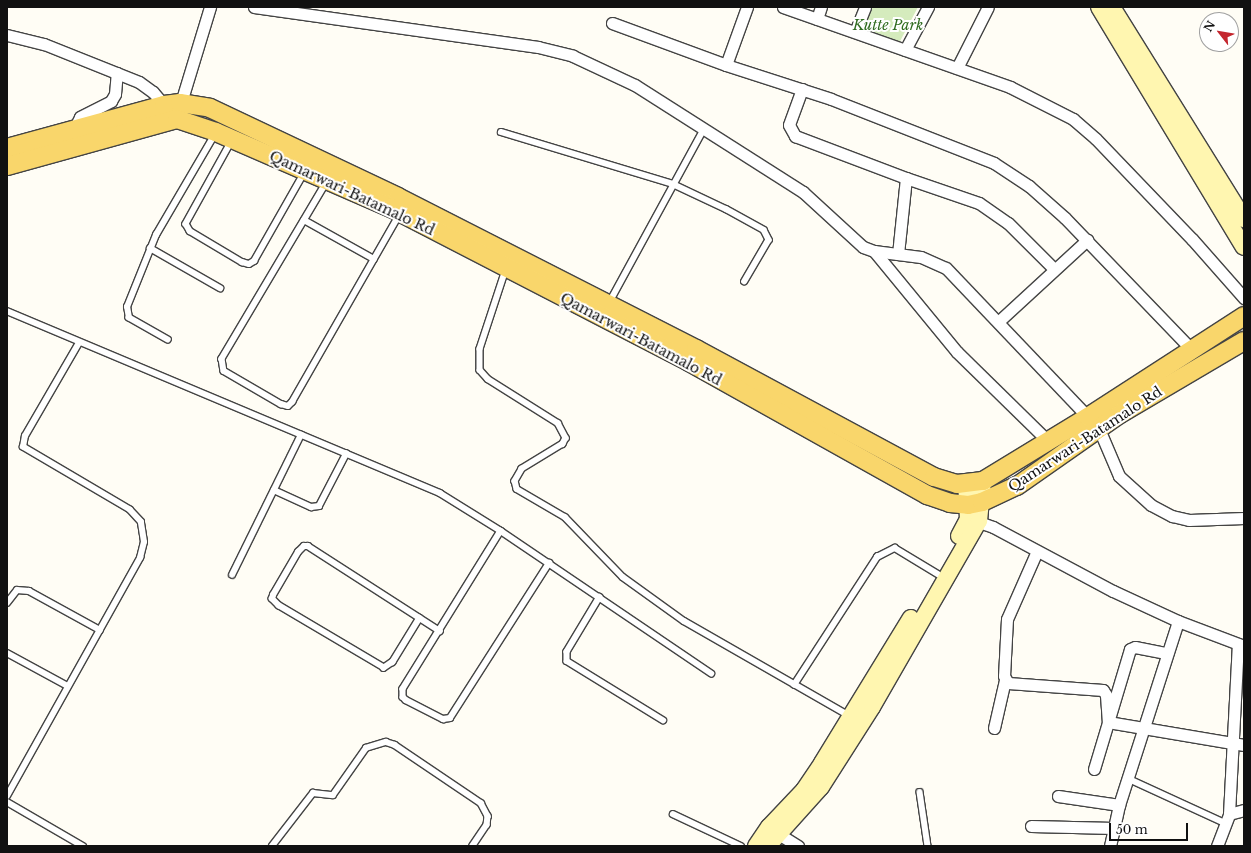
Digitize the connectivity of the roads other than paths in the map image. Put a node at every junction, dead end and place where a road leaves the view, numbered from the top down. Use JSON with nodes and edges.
{"nodes":[{"id":1,"x":210,"y":7,"type":"edge"},
{"id":2,"x":254,"y":7,"type":"edge"},
{"id":3,"x":747,"y":7,"type":"edge"},
{"id":4,"x":783,"y":7,"type":"edge"},
{"id":5,"x":821,"y":7,"type":"edge"},
{"id":6,"x":865,"y":7,"type":"edge"},
{"id":7,"x":928,"y":7,"type":"edge"},
{"id":8,"x":988,"y":7,"type":"edge"},
{"id":9,"x":1099,"y":7,"type":"edge"},
{"id":10,"x":1112,"y":7,"type":"edge"},
{"id":11,"x":305,"y":11,"type":"edge"},
{"id":12,"x":817,"y":19,"type":"junction"},
{"id":13,"x":612,"y":23,"type":"dead end"},
{"id":14,"x":855,"y":32,"type":"junction"},
{"id":15,"x":7,"y":35,"type":"edge"},
{"id":16,"x":905,"y":50,"type":"junction"},
{"id":17,"x":726,"y":65,"type":"junction"},
{"id":18,"x":957,"y":68,"type":"junction"},
{"id":19,"x":117,"y":73,"type":"junction"},
{"id":20,"x":802,"y":89,"type":"junction"},
{"id":21,"x":173,"y":109,"type":"junction"},
{"id":22,"x":74,"y":128,"type":"junction"},
{"id":23,"x":704,"y":129,"type":"junction"},
{"id":24,"x":216,"y":132,"type":"junction"},
{"id":25,"x":501,"y":132,"type":"dead end"},
{"id":26,"x":234,"y":139,"type":"junction"},
{"id":27,"x":7,"y":148,"type":"edge"},
{"id":28,"x":7,"y":166,"type":"edge"},
{"id":29,"x":306,"y":169,"type":"junction"},
{"id":30,"x":906,"y":178,"type":"junction"},
{"id":31,"x":328,"y":179,"type":"junction"},
{"id":32,"x":673,"y":184,"type":"junction"},
{"id":33,"x":400,"y":213,"type":"junction"},
{"id":34,"x":1244,"y":219,"type":"edge"},
{"id":35,"x":304,"y":220,"type":"junction"},
{"id":36,"x":1087,"y":240,"type":"junction"},
{"id":37,"x":1244,"y":247,"type":"edge"},
{"id":38,"x":150,"y":248,"type":"junction"},
{"id":39,"x":874,"y":251,"type":"junction"},
{"id":40,"x":898,"y":254,"type":"junction"},
{"id":41,"x":374,"y":259,"type":"junction"},
{"id":42,"x":506,"y":268,"type":"junction"},
{"id":43,"x":1054,"y":269,"type":"junction"},
{"id":44,"x":745,"y":281,"type":"dead end"},
{"id":45,"x":220,"y":288,"type":"dead end"},
{"id":46,"x":1244,"y":298,"type":"edge"},
{"id":47,"x":609,"y":304,"type":"junction"},
{"id":48,"x":7,"y":311,"type":"edge"},
{"id":49,"x":1244,"y":316,"type":"edge"},
{"id":50,"x":999,"y":321,"type":"junction"},
{"id":51,"x":168,"y":340,"type":"dead end"},
{"id":52,"x":1244,"y":341,"type":"edge"},
{"id":53,"x":79,"y":343,"type":"junction"},
{"id":54,"x":1191,"y":350,"type":"junction"},
{"id":55,"x":1093,"y":423,"type":"junction"},
{"id":56,"x":301,"y":435,"type":"junction"},
{"id":57,"x":1049,"y":440,"type":"junction"},
{"id":58,"x":346,"y":454,"type":"junction"},
{"id":59,"x":974,"y":482,"type":"junction"},
{"id":60,"x":274,"y":490,"type":"junction"},
{"id":61,"x":974,"y":512,"type":"junction"},
{"id":62,"x":1244,"y":518,"type":"edge"},
{"id":63,"x":501,"y":531,"type":"junction"},
{"id":64,"x":1038,"y":551,"type":"junction"},
{"id":65,"x":549,"y":563,"type":"junction"},
{"id":66,"x":938,"y":574,"type":"junction"},
{"id":67,"x":232,"y":575,"type":"dead end"},
{"id":68,"x":600,"y":597,"type":"junction"},
{"id":69,"x":7,"y":603,"type":"edge"},
{"id":70,"x":420,"y":618,"type":"junction"},
{"id":71,"x":1178,"y":621,"type":"junction"},
{"id":72,"x":100,"y":630,"type":"junction"},
{"id":73,"x":440,"y":631,"type":"junction"},
{"id":74,"x":1241,"y":645,"type":"edge"},
{"id":75,"x":7,"y":653,"type":"edge"},
{"id":76,"x":1167,"y":653,"type":"junction"},
{"id":77,"x":711,"y":673,"type":"dead end"},
{"id":78,"x":1005,"y":680,"type":"junction"},
{"id":79,"x":794,"y":685,"type":"junction"},
{"id":80,"x":68,"y":686,"type":"junction"},
{"id":81,"x":850,"y":716,"type":"junction"},
{"id":82,"x":664,"y":720,"type":"dead end"},
{"id":83,"x":1108,"y":722,"type":"junction"},
{"id":84,"x":994,"y":728,"type":"dead end"},
{"id":85,"x":1143,"y":728,"type":"junction"},
{"id":86,"x":1238,"y":744,"type":"edge"},
{"id":87,"x":1094,"y":769,"type":"dead end"},
{"id":88,"x":1127,"y":778,"type":"junction"},
{"id":89,"x":920,"y":792,"type":"dead end"},
{"id":90,"x":7,"y":796,"type":"edge"},
{"id":91,"x":1058,"y":796,"type":"dead end"},
{"id":92,"x":7,"y":802,"type":"edge"},
{"id":93,"x":1118,"y":805,"type":"junction"},
{"id":94,"x":1244,"y":810,"type":"edge"},
{"id":95,"x":674,"y":814,"type":"dead end"},
{"id":96,"x":1227,"y":819,"type":"junction"},
{"id":97,"x":1030,"y":826,"type":"dead end"},
{"id":98,"x":1114,"y":828,"type":"junction"},
{"id":99,"x":773,"y":840,"type":"edge"},
{"id":100,"x":83,"y":846,"type":"edge"},
{"id":101,"x":272,"y":846,"type":"edge"},
{"id":102,"x":473,"y":846,"type":"edge"},
{"id":103,"x":741,"y":846,"type":"edge"},
{"id":104,"x":756,"y":846,"type":"edge"},
{"id":105,"x":798,"y":846,"type":"edge"},
{"id":106,"x":928,"y":846,"type":"edge"},
{"id":107,"x":1110,"y":846,"type":"edge"},
{"id":108,"x":1217,"y":846,"type":"edge"}],
"edges":[{"from":1,"to":21,"type":"street"},
{"from":2,"to":11,"type":"street"},
{"from":3,"to":17,"type":"street"},
{"from":4,"to":12,"type":"street"},
{"from":5,"to":12,"type":"street"},
{"from":6,"to":14,"type":"street"},
{"from":7,"to":16,"type":"street"},
{"from":8,"to":18,"type":"street"},
{"from":9,"to":37,"type":"street"},
{"from":10,"to":34,"type":"street"},
{"from":11,"to":23,"type":"street"},
{"from":12,"to":14,"type":"street"},
{"from":13,"to":17,"type":"street"},
{"from":14,"to":16,"type":"street"},
{"from":15,"to":19,"type":"street"},
{"from":16,"to":18,"type":"street"},
{"from":17,"to":20,"type":"street"},
{"from":18,"to":46,"type":"street"},
{"from":19,"to":21,"type":"street"},
{"from":19,"to":22,"type":"street"},
{"from":20,"to":30,"type":"street"},
{"from":20,"to":36,"type":"street"},
{"from":21,"to":22,"type":"main road","name":"Qamarwari-Batamalo Rd"},
{"from":21,"to":24,"type":"main road","name":"Qamarwari-Batamalo Rd"},
{"from":21,"to":28,"type":"main road","name":"Qamarwari-Batamalo Rd"},
{"from":21,"to":47,"type":"main road","name":"Qamarwari-Batamalo Rd"},
{"from":22,"to":27,"type":"main road","name":"Qamarwari-Batamalo Rd"},
{"from":23,"to":32,"type":"lane"},
{"from":23,"to":39,"type":"street"},
{"from":24,"to":26,"type":"main road","name":"Qamarwari-Batamalo Rd"},
{"from":24,"to":38,"type":"lane"},
{"from":25,"to":32,"type":"lane"},
{"from":26,"to":29,"type":"main road","name":"Qamarwari-Batamalo Rd"},
{"from":26,"to":29,"type":"lane"},
{"from":29,"to":31,"type":"main road","name":"Qamarwari-Batamalo Rd"},
{"from":30,"to":40,"type":"street"},
{"from":30,"to":43,"type":"street"},
{"from":31,"to":33,"type":"main road","name":"Qamarwari-Batamalo Rd"},
{"from":31,"to":35,"type":"lane"},
{"from":32,"to":44,"type":"lane"},
{"from":32,"to":47,"type":"lane"},
{"from":33,"to":41,"type":"lane"},
{"from":33,"to":42,"type":"main road","name":"Qamarwari-Batamalo Rd"},
{"from":35,"to":41,"type":"lane"},
{"from":35,"to":41,"type":"lane"},
{"from":36,"to":43,"type":"street"},
{"from":36,"to":54,"type":"street"},
{"from":38,"to":45,"type":"lane"},
{"from":38,"to":51,"type":"lane"},
{"from":39,"to":40,"type":"street"},
{"from":39,"to":57,"type":"street"},
{"from":40,"to":50,"type":"street"},
{"from":42,"to":61,"type":"main road","name":"Qamarwari-Batamalo Rd"},
{"from":42,"to":79,"type":"lane"},
{"from":43,"to":50,"type":"street"},
{"from":47,"to":59,"type":"main road","name":"Qamarwari-Batamalo Rd"},
{"from":48,"to":53,"type":"lane"},
{"from":49,"to":54,"type":"main road"},
{"from":50,"to":55,"type":"street"},
{"from":52,"to":55,"type":"main road","name":"Qamarwari-Batamalo Rd"},
{"from":53,"to":56,"type":"lane"},
{"from":53,"to":72,"type":"lane"},
{"from":54,"to":55,"type":"main road"},
{"from":55,"to":57,"type":"main road","name":"Qamarwari-Batamalo Rd"},
{"from":55,"to":61,"type":"main road","name":"Qamarwari-Batamalo Rd"},
{"from":55,"to":62,"type":"street"},
{"from":56,"to":58,"type":"lane"},
{"from":56,"to":60,"type":"lane"},
{"from":57,"to":59,"type":"main road","name":"Qamarwari-Batamalo Rd"},
{"from":58,"to":60,"type":"lane"},
{"from":58,"to":63,"type":"lane"},
{"from":59,"to":61,"type":"street"},
{"from":60,"to":67,"type":"lane"},
{"from":61,"to":64,"type":"street"},
{"from":61,"to":66,"type":"street"},
{"from":61,"to":99,"type":"street"},
{"from":63,"to":65,"type":"lane"},
{"from":63,"to":73,"type":"lane"},
{"from":64,"to":71,"type":"street"},
{"from":64,"to":78,"type":"street"},
{"from":65,"to":68,"type":"lane"},
{"from":65,"to":73,"type":"lane"},
{"from":66,"to":79,"type":"lane"},
{"from":66,"to":81,"type":"street"},
{"from":68,"to":77,"type":"lane"},
{"from":68,"to":82,"type":"lane"},
{"from":69,"to":72,"type":"lane"},
{"from":70,"to":70,"type":"lane"},
{"from":70,"to":73,"type":"lane"},
{"from":71,"to":74,"type":"street"},
{"from":71,"to":76,"type":"street"},
{"from":72,"to":80,"type":"lane"},
{"from":74,"to":86,"type":"street"},
{"from":75,"to":80,"type":"lane"},
{"from":76,"to":83,"type":"street"},
{"from":76,"to":85,"type":"street"},
{"from":78,"to":83,"type":"street"},
{"from":78,"to":84,"type":"street"},
{"from":79,"to":81,"type":"lane"},
{"from":80,"to":90,"type":"lane"},
{"from":81,"to":104,"type":"street"},
{"from":83,"to":85,"type":"street"},
{"from":83,"to":87,"type":"street"},
{"from":85,"to":86,"type":"street"},
{"from":85,"to":88,"type":"street"},
{"from":86,"to":96,"type":"street"},
{"from":88,"to":93,"type":"street"},
{"from":88,"to":96,"type":"lane"},
{"from":89,"to":106,"type":"lane"},
{"from":91,"to":93,"type":"street"},
{"from":92,"to":100,"type":"lane"},
{"from":93,"to":98,"type":"street"},
{"from":94,"to":96,"type":"street"},
{"from":95,"to":103,"type":"lane"},
{"from":96,"to":108,"type":"street"},
{"from":97,"to":98,"type":"street"},
{"from":98,"to":107,"type":"street"},
{"from":99,"to":105,"type":"street"},
{"from":101,"to":102,"type":"lane"}]}
